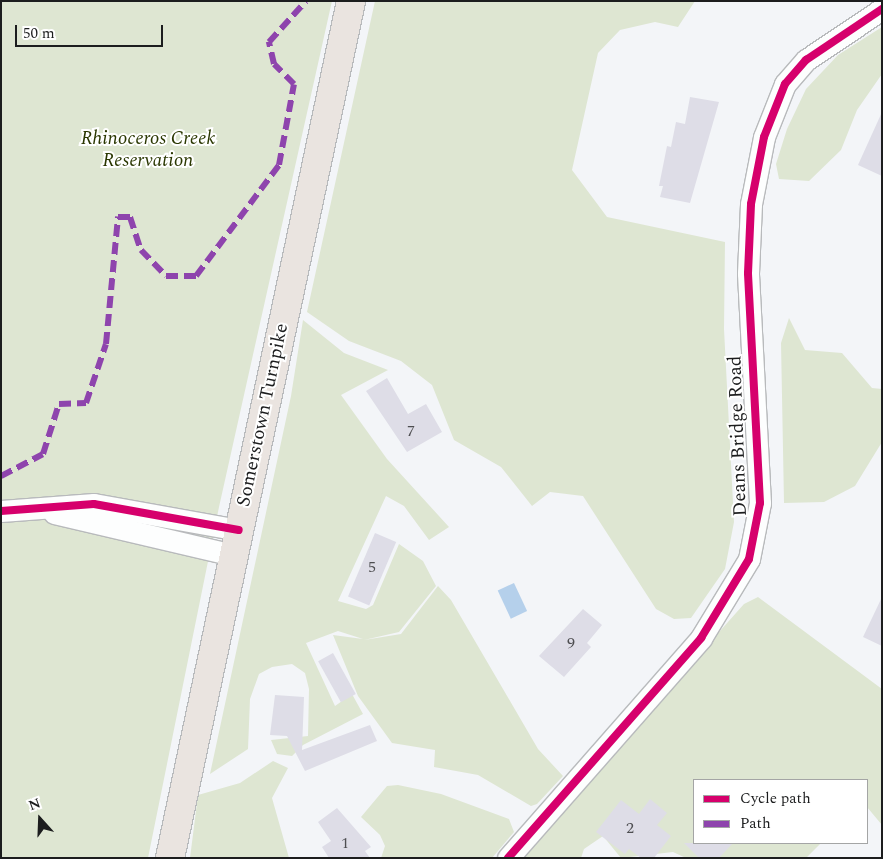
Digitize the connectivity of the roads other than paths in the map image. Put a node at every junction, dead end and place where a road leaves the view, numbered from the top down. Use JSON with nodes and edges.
{"nodes":[{"id":1,"x":351,"y":1,"type":"edge"},
{"id":2,"x":882,"y":9,"type":"edge"},
{"id":3,"x":1,"y":511,"type":"edge"},
{"id":4,"x":236,"y":542,"type":"junction"},
{"id":5,"x":170,"y":858,"type":"edge"},
{"id":6,"x":508,"y":858,"type":"edge"}],
"edges":[{"from":1,"to":4,"type":"main road","name":"Somerstown Turnpike"},
{"from":2,"to":6,"type":"street","name":"Deans Bridge Road"},
{"from":3,"to":4,"type":"street"},
{"from":4,"to":5,"type":"main road","name":"Somerstown Turnpike"}]}
